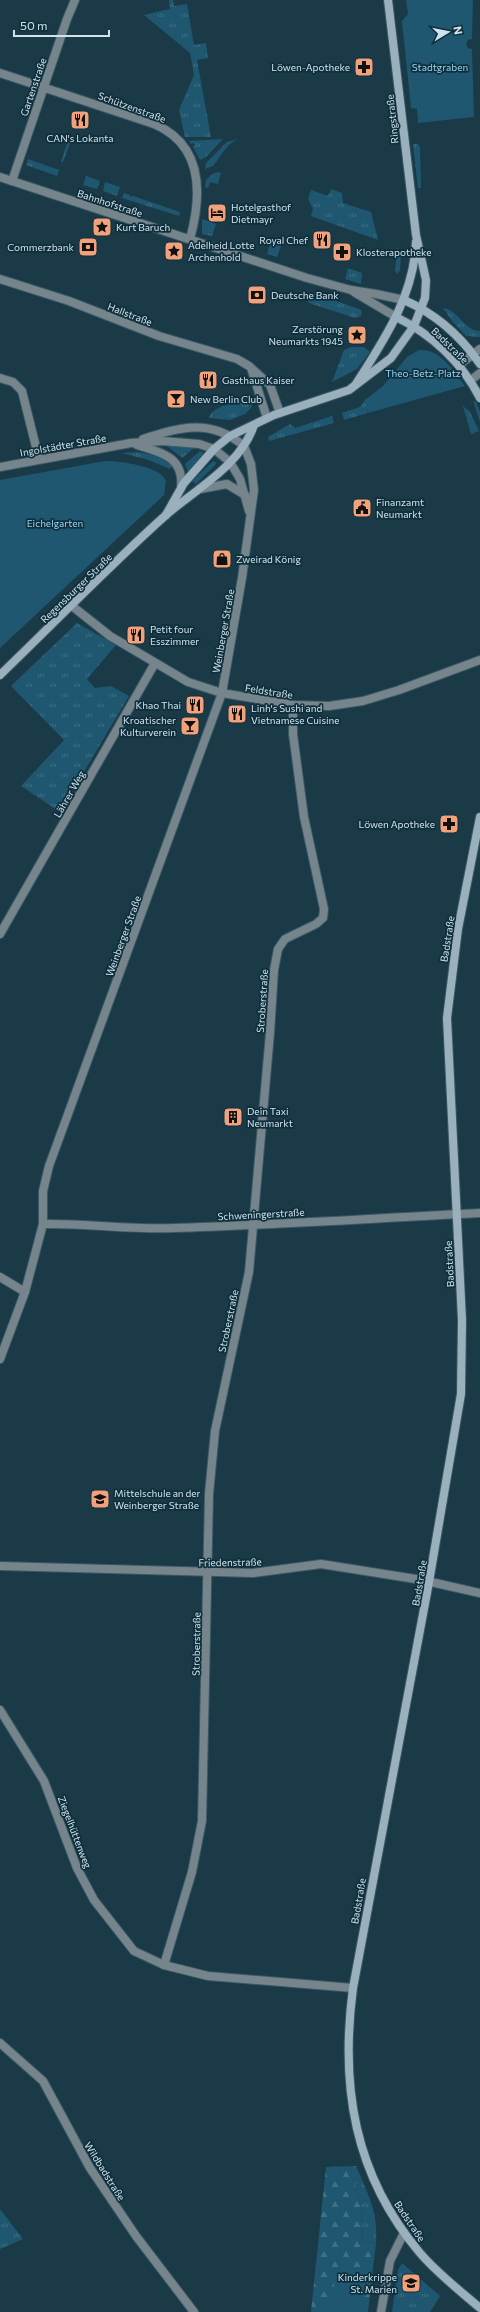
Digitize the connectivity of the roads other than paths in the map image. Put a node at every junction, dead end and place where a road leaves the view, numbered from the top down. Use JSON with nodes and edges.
{"nodes":[{"id":1,"x":76,"y":0,"type":"edge"},
{"id":2,"x":388,"y":0,"type":"edge"},
{"id":3,"x":0,"y":73,"type":"edge"},
{"id":4,"x":44,"y":88,"type":"junction"},
{"id":5,"x":0,"y":177,"type":"edge"},
{"id":6,"x":12,"y":181,"type":"junction"},
{"id":7,"x":416,"y":235,"type":"junction"},
{"id":8,"x":190,"y":239,"type":"junction"},
{"id":9,"x":0,"y":279,"type":"edge"},
{"id":10,"x":351,"y":290,"type":"junction"},
{"id":11,"x":404,"y":300,"type":"junction"},
{"id":12,"x":422,"y":308,"type":"junction"},
{"id":13,"x":396,"y":317,"type":"junction"},
{"id":14,"x":414,"y":326,"type":"junction"},
{"id":15,"x":480,"y":349,"type":"edge"},
{"id":16,"x":473,"y":354,"type":"junction"},
{"id":17,"x":480,"y":364,"type":"edge"},
{"id":18,"x":459,"y":365,"type":"junction"},
{"id":19,"x":251,"y":368,"type":"junction"},
{"id":20,"x":480,"y":372,"type":"edge"},
{"id":21,"x":0,"y":378,"type":"edge"},
{"id":22,"x":470,"y":381,"type":"junction"},
{"id":23,"x":355,"y":386,"type":"junction"},
{"id":24,"x":480,"y":398,"type":"edge"},
{"id":25,"x":280,"y":413,"type":"junction"},
{"id":26,"x":267,"y":418,"type":"junction"},
{"id":27,"x":254,"y":425,"type":"junction"},
{"id":28,"x":230,"y":436,"type":"junction"},
{"id":29,"x":130,"y":443,"type":"junction"},
{"id":30,"x":244,"y":446,"type":"junction"},
{"id":31,"x":214,"y":449,"type":"junction"},
{"id":32,"x":39,"y":459,"type":"junction"},
{"id":33,"x":230,"y":462,"type":"junction"},
{"id":34,"x":0,"y":467,"type":"edge"},
{"id":35,"x":181,"y":488,"type":"junction"},
{"id":36,"x":198,"y":490,"type":"junction"},
{"id":37,"x":245,"y":495,"type":"junction"},
{"id":38,"x":166,"y":515,"type":"junction"},
{"id":39,"x":250,"y":516,"type":"junction"},
{"id":40,"x":72,"y":606,"type":"junction"},
{"id":41,"x":480,"y":660,"type":"edge"},
{"id":42,"x":155,"y":663,"type":"junction"},
{"id":43,"x":0,"y":675,"type":"edge"},
{"id":44,"x":222,"y":693,"type":"junction"},
{"id":45,"x":293,"y":705,"type":"junction"},
{"id":46,"x":480,"y":817,"type":"edge"},
{"id":47,"x":0,"y":934,"type":"edge"},
{"id":48,"x":480,"y":1213,"type":"edge"},
{"id":49,"x":456,"y":1214,"type":"junction"},
{"id":50,"x":43,"y":1224,"type":"junction"},
{"id":51,"x":254,"y":1224,"type":"junction"},
{"id":52,"x":0,"y":1277,"type":"edge"},
{"id":53,"x":25,"y":1292,"type":"junction"},
{"id":54,"x":0,"y":1359,"type":"edge"},
{"id":55,"x":0,"y":1566,"type":"edge"},
{"id":56,"x":208,"y":1572,"type":"junction"},
{"id":57,"x":429,"y":1582,"type":"junction"},
{"id":58,"x":480,"y":1593,"type":"edge"},
{"id":59,"x":0,"y":1710,"type":"edge"},
{"id":60,"x":164,"y":1965,"type":"junction"},
{"id":61,"x":353,"y":1988,"type":"junction"},
{"id":62,"x":0,"y":2043,"type":"edge"},
{"id":63,"x":404,"y":2233,"type":"junction"},
{"id":64,"x":480,"y":2308,"type":"edge"},
{"id":65,"x":194,"y":2312,"type":"edge"},
{"id":66,"x":381,"y":2312,"type":"edge"}],
"edges":[{"from":1,"to":4,"type":"street","name":"Gartenstraße"},
{"from":2,"to":7,"type":"main road","name":"Ringstraße"},
{"from":3,"to":4,"type":"street","name":"Schützenstraße"},
{"from":4,"to":6,"type":"street","name":"Gartenstraße"},
{"from":4,"to":8,"type":"street","name":"Schützenstraße"},
{"from":5,"to":6,"type":"street","name":"Bahnhofstraße"},
{"from":6,"to":8,"type":"street","name":"Bahnhofstraße"},
{"from":7,"to":11,"type":"main road","name":"Ringstraße"},
{"from":7,"to":12,"type":"main road","name":"Ringstraße"},
{"from":8,"to":10,"type":"street","name":"Bahnhofstraße"},
{"from":9,"to":19,"type":"street","name":"Hallstraße"},
{"from":10,"to":11,"type":"street","name":"Bahnhofstraße"},
{"from":10,"to":13,"type":"street","name":"Bahnhofstraße"},
{"from":11,"to":12,"type":"main road","name":"Badstraße"},
{"from":11,"to":13,"type":"main road","name":"Ringstraße"},
{"from":12,"to":14,"type":"main road"},
{"from":12,"to":16,"type":"main road","name":"Badstraße"},
{"from":13,"to":14,"type":"main road","name":"Badstraße"},
{"from":13,"to":23,"type":"main road"},
{"from":14,"to":18,"type":"main road","name":"Badstraße"},
{"from":14,"to":23,"type":"main road"},
{"from":15,"to":16,"type":"street"},
{"from":16,"to":17,"type":"main road","name":"Badstraße"},
{"from":16,"to":18,"type":"street"},
{"from":18,"to":22,"type":"main road","name":"Badstraße"},
{"from":19,"to":25,"type":"street","name":"Hallstraße"},
{"from":19,"to":26,"type":"street"},
{"from":20,"to":22,"type":"street"},
{"from":21,"to":32,"type":"street"},
{"from":22,"to":24,"type":"main road","name":"Badstraße"},
{"from":23,"to":25,"type":"main road"},
{"from":25,"to":26,"type":"main road"},
{"from":26,"to":27,"type":"main road"},
{"from":27,"to":28,"type":"main road"},
{"from":27,"to":30,"type":"main road"},
{"from":28,"to":29,"type":"street","name":"Ingolstädter Straße"},
{"from":28,"to":30,"type":"street","name":"Ingolstädter Straße"},
{"from":28,"to":31,"type":"main road"},
{"from":29,"to":31,"type":"street","name":"Ingolstädter Straße"},
{"from":29,"to":32,"type":"street","name":"Ingolstädter Straße"},
{"from":29,"to":35,"type":"street"},
{"from":30,"to":33,"type":"main road"},
{"from":30,"to":39,"type":"street","name":"Weinberger Straße"},
{"from":31,"to":33,"type":"street"},
{"from":31,"to":35,"type":"main road","name":"Regensburger Straße"},
{"from":32,"to":34,"type":"street","name":"Ingolstädter Straße"},
{"from":33,"to":36,"type":"main road","name":"Regensburger Straße"},
{"from":33,"to":37,"type":"street","name":"Weinberger Straße"},
{"from":35,"to":38,"type":"main road","name":"Regensburger Straße"},
{"from":36,"to":37,"type":"street"},
{"from":36,"to":38,"type":"main road","name":"Regensburger Straße"},
{"from":37,"to":39,"type":"street","name":"Weinberger Straße"},
{"from":38,"to":40,"type":"main road","name":"Regensburger Straße"},
{"from":39,"to":44,"type":"street","name":"Weinberger Straße"},
{"from":40,"to":42,"type":"street","name":"Feldstraße"},
{"from":40,"to":43,"type":"main road","name":"Regensburger Straße"},
{"from":41,"to":45,"type":"street","name":"Feldstraße"},
{"from":42,"to":44,"type":"street","name":"Feldstraße"},
{"from":42,"to":47,"type":"street","name":"Lährer Weg"},
{"from":44,"to":45,"type":"street","name":"Feldstraße"},
{"from":44,"to":50,"type":"street","name":"Weinberger Straße"},
{"from":45,"to":51,"type":"street","name":"Stroberstraße"},
{"from":46,"to":49,"type":"main road","name":"Badstraße"},
{"from":48,"to":49,"type":"street","name":"Schweningerstraße"},
{"from":49,"to":51,"type":"street","name":"Schweningerstraße"},
{"from":49,"to":57,"type":"main road","name":"Badstraße"},
{"from":50,"to":51,"type":"street","name":"Schweningerstraße"},
{"from":50,"to":53,"type":"street","name":"Weinberger Straße"},
{"from":51,"to":56,"type":"street","name":"Stroberstraße"},
{"from":52,"to":53,"type":"street"},
{"from":53,"to":54,"type":"street","name":"Weinberger Straße"},
{"from":55,"to":56,"type":"street","name":"Friedenstraße"},
{"from":56,"to":57,"type":"street","name":"Friedenstraße"},
{"from":56,"to":60,"type":"street","name":"Stroberstraße"},
{"from":57,"to":58,"type":"street","name":"Friedenstraße"},
{"from":57,"to":61,"type":"main road","name":"Badstraße"},
{"from":59,"to":60,"type":"street","name":"Ziegelhüttenweg"},
{"from":60,"to":61,"type":"street","name":"Ziegelhüttenweg"},
{"from":61,"to":63,"type":"main road","name":"Badstraße"},
{"from":62,"to":65,"type":"street","name":"Wildbadstraße"},
{"from":63,"to":64,"type":"main road","name":"Badstraße"},
{"from":63,"to":66,"type":"street"}]}
